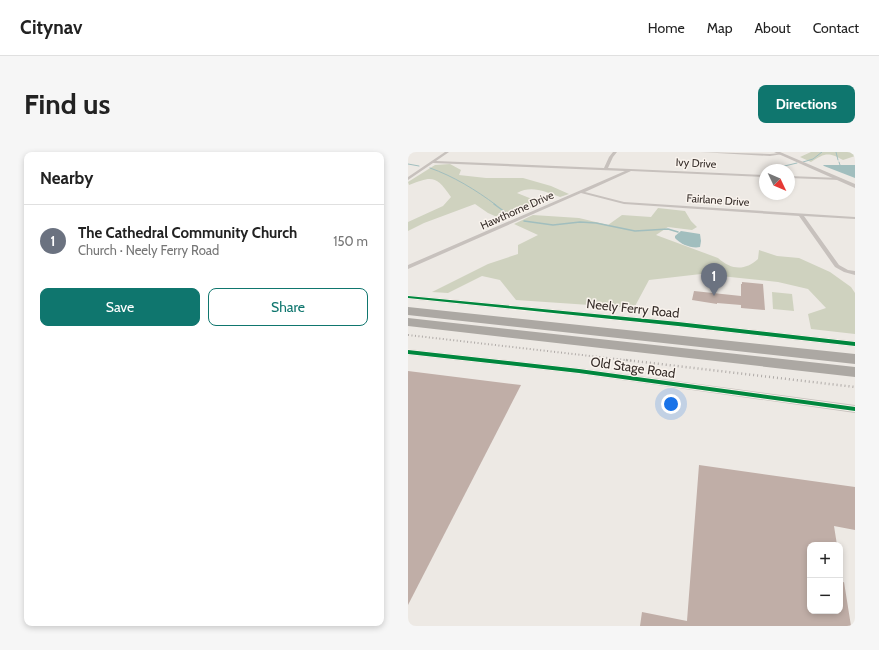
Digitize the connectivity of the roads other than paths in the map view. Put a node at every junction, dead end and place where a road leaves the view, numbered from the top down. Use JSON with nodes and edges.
{"nodes":[{"id":1,"x":447,"y":152,"type":"edge"},
{"id":2,"x":615,"y":152,"type":"edge"},
{"id":3,"x":702,"y":152,"type":"edge"},
{"id":4,"x":778,"y":153,"type":"edge"},
{"id":5,"x":433,"y":162,"type":"junction"},
{"id":6,"x":606,"y":168,"type":"junction"},
{"id":7,"x":632,"y":169,"type":"junction"},
{"id":8,"x":759,"y":176,"type":"edge"},
{"id":9,"x":795,"y":177,"type":"edge"},
{"id":10,"x":408,"y":179,"type":"edge"},
{"id":11,"x":840,"y":179,"type":"junction"},
{"id":12,"x":855,"y":186,"type":"edge"},
{"id":13,"x":581,"y":192,"type":"junction"},
{"id":14,"x":800,"y":214,"type":"junction"},
{"id":15,"x":855,"y":218,"type":"edge"},
{"id":16,"x":408,"y":267,"type":"edge"},
{"id":17,"x":855,"y":273,"type":"edge"},
{"id":18,"x":408,"y":297,"type":"edge"},
{"id":19,"x":408,"y":311,"type":"edge"},
{"id":20,"x":408,"y":322,"type":"edge"},
{"id":21,"x":855,"y":344,"type":"edge"},
{"id":22,"x":408,"y":352,"type":"edge"},
{"id":23,"x":855,"y":359,"type":"edge"},
{"id":24,"x":855,"y":372,"type":"edge"},
{"id":25,"x":855,"y":409,"type":"edge"}],
"edges":[{"from":1,"to":5,"type":"street"},
{"from":2,"to":6,"type":"street"},
{"from":3,"to":4,"type":"street"},
{"from":4,"to":11,"type":"street"},
{"from":5,"to":6,"type":"street","name":"Ivy Drive"},
{"from":5,"to":10,"type":"street"},
{"from":6,"to":7,"type":"street","name":"Ivy Drive"},
{"from":7,"to":8,"type":"street","name":"Ivy Drive"},
{"from":7,"to":13,"type":"street","name":"Hawthorne Drive"},
{"from":9,"to":11,"type":"street"},
{"from":11,"to":12,"type":"street"},
{"from":13,"to":14,"type":"street","name":"Fairlane Drive"},
{"from":13,"to":16,"type":"street","name":"Hawthorne Drive"},
{"from":14,"to":15,"type":"street","name":"Fairlane Drive"},
{"from":14,"to":17,"type":"street"},
{"from":18,"to":21,"type":"street","name":"Neely Ferry Road"},
{"from":19,"to":23,"type":"highway"},
{"from":20,"to":24,"type":"highway"},
{"from":22,"to":25,"type":"street","name":"Old Stage Road"}]}
